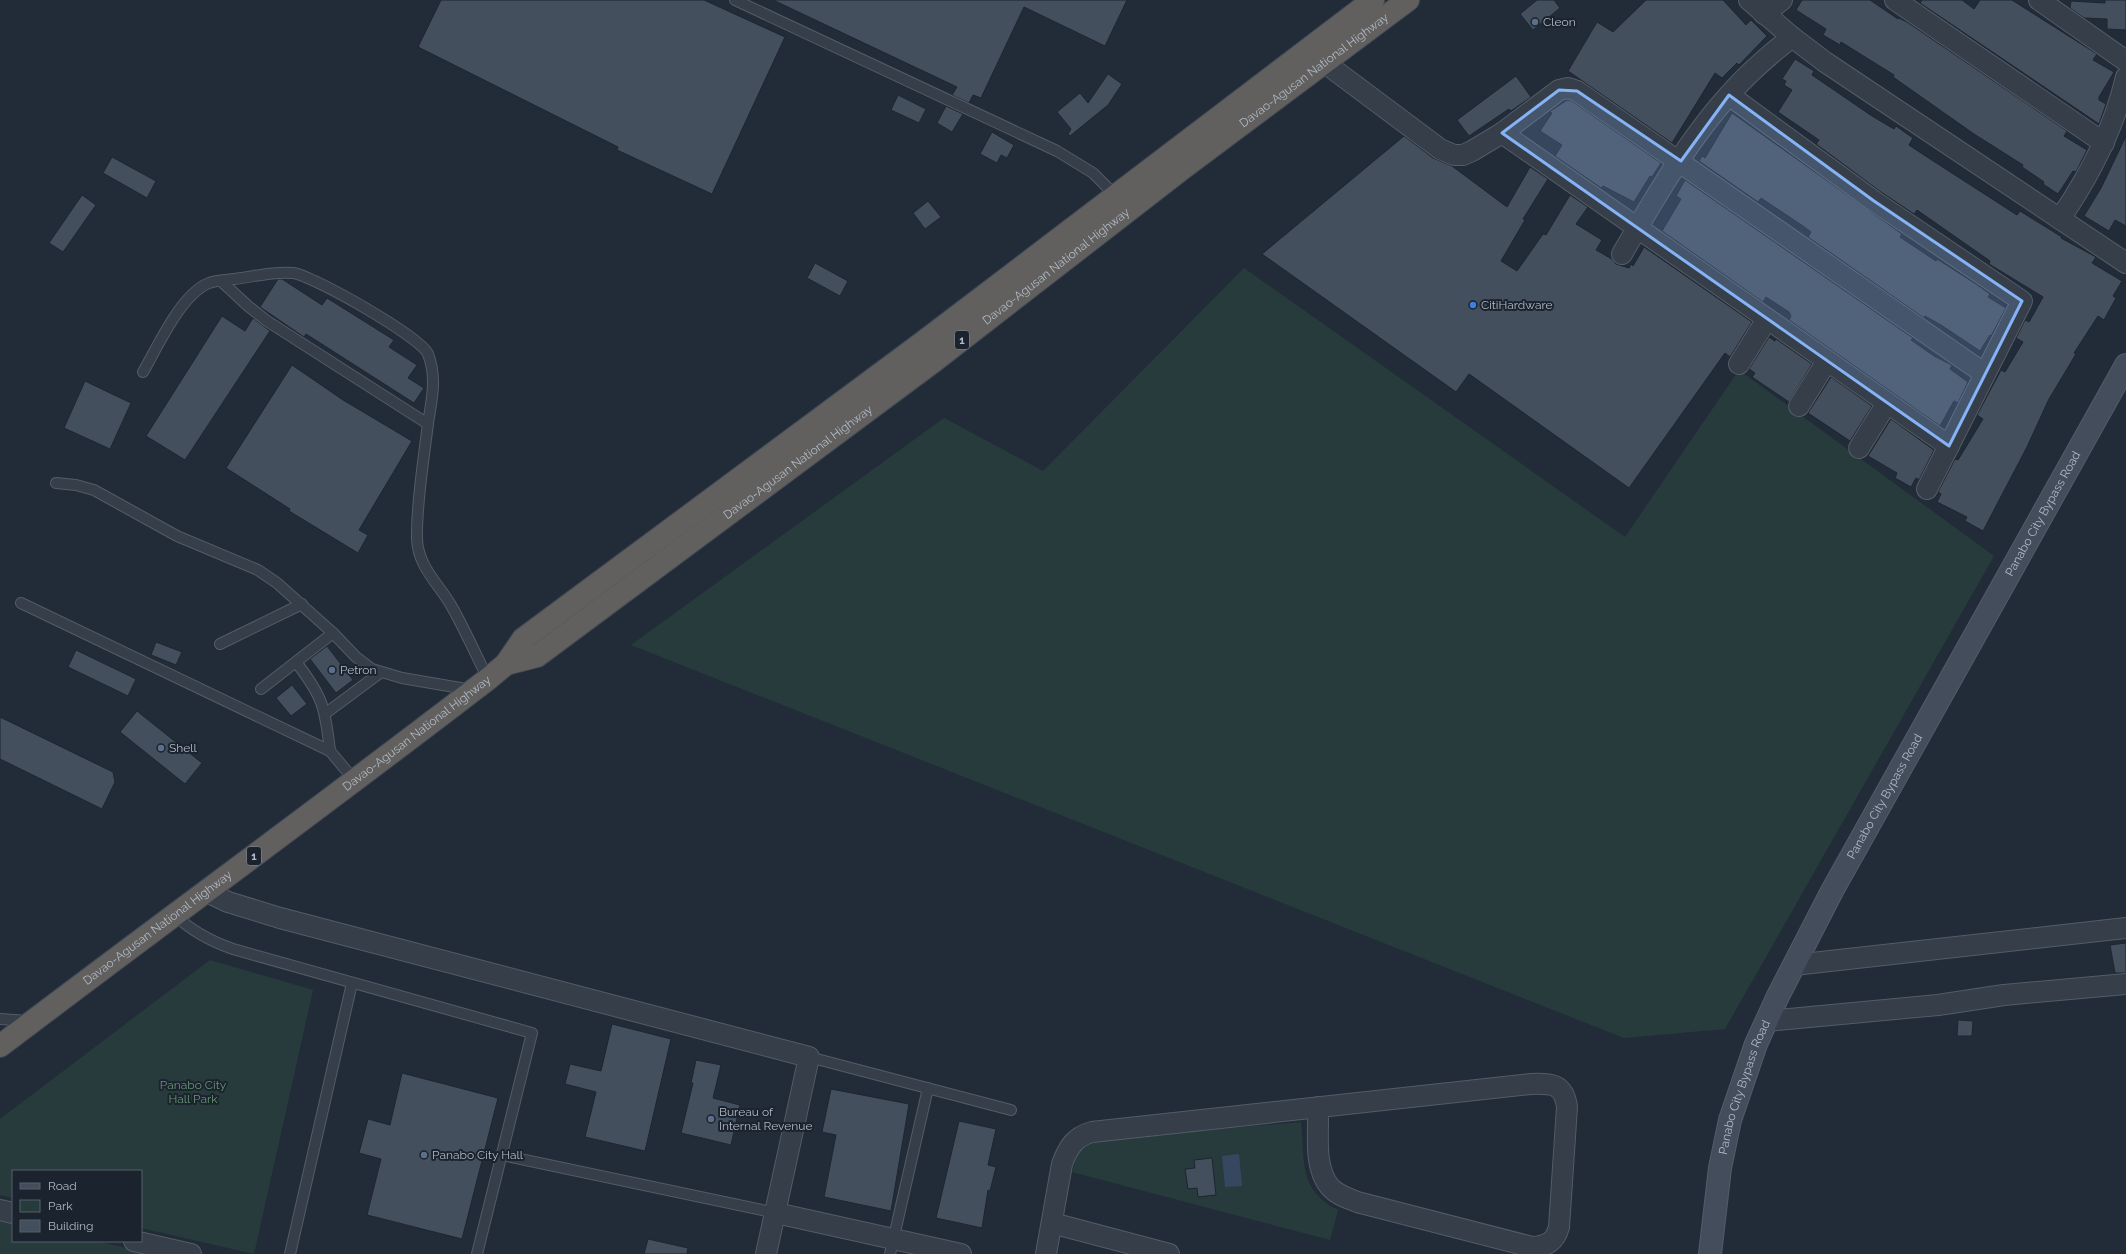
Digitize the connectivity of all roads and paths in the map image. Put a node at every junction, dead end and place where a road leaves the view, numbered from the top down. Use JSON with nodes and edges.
{"nodes":[{"id":1,"x":735,"y":0,"type":"edge"},
{"id":2,"x":1373,"y":0,"type":"edge"},
{"id":3,"x":1408,"y":0,"type":"edge"},
{"id":4,"x":1749,"y":0,"type":"edge"},
{"id":5,"x":1782,"y":0,"type":"edge"},
{"id":6,"x":1895,"y":0,"type":"edge"},
{"id":7,"x":2047,"y":2,"type":"edge"},
{"id":8,"x":1764,"y":14,"type":"junction"},
{"id":9,"x":1792,"y":37,"type":"junction"},
{"id":10,"x":2126,"y":61,"type":"edge"},
{"id":11,"x":1325,"y":63,"type":"junction"},
{"id":12,"x":2126,"y":77,"type":"edge"},
{"id":13,"x":1729,"y":95,"type":"junction"},
{"id":14,"x":1502,"y":133,"type":"junction"},
{"id":15,"x":2104,"y":143,"type":"junction"},
{"id":16,"x":1681,"y":161,"type":"junction"},
{"id":17,"x":1122,"y":203,"type":"junction"},
{"id":18,"x":2060,"y":219,"type":"junction"},
{"id":19,"x":1638,"y":228,"type":"junction"},
{"id":20,"x":1622,"y":254,"type":"dead end"},
{"id":21,"x":2126,"y":263,"type":"edge"},
{"id":22,"x":221,"y":281,"type":"junction"},
{"id":23,"x":1767,"y":319,"type":"junction"},
{"id":24,"x":922,"y":343,"type":"junction"},
{"id":25,"x":934,"y":361,"type":"junction"},
{"id":26,"x":1827,"y":361,"type":"junction"},
{"id":27,"x":1739,"y":364,"type":"dead end"},
{"id":28,"x":2126,"y":365,"type":"edge"},
{"id":29,"x":143,"y":372,"type":"dead end"},
{"id":30,"x":1985,"y":374,"type":"junction"},
{"id":31,"x":1887,"y":403,"type":"junction"},
{"id":32,"x":1799,"y":406,"type":"dead end"},
{"id":33,"x":428,"y":424,"type":"junction"},
{"id":34,"x":1949,"y":446,"type":"junction"},
{"id":35,"x":1859,"y":448,"type":"dead end"},
{"id":36,"x":56,"y":483,"type":"dead end"},
{"id":37,"x":1927,"y":489,"type":"dead end"},
{"id":38,"x":21,"y":603,"type":"dead end"},
{"id":39,"x":302,"y":604,"type":"junction"},
{"id":40,"x":333,"y":633,"type":"junction"},
{"id":41,"x":220,"y":644,"type":"dead end"},
{"id":42,"x":296,"y":662,"type":"junction"},
{"id":43,"x":506,"y":664,"type":"junction"},
{"id":44,"x":380,"y":673,"type":"junction"},
{"id":45,"x":481,"y":685,"type":"junction"},
{"id":46,"x":261,"y":689,"type":"dead end"},
{"id":47,"x":326,"y":713,"type":"junction"},
{"id":48,"x":330,"y":751,"type":"junction"},
{"id":49,"x":355,"y":781,"type":"junction"},
{"id":50,"x":205,"y":891,"type":"junction"},
{"id":51,"x":174,"y":914,"type":"junction"},
{"id":52,"x":2126,"y":928,"type":"edge"},
{"id":53,"x":1794,"y":964,"type":"junction"},
{"id":54,"x":352,"y":983,"type":"junction"},
{"id":55,"x":2126,"y":984,"type":"edge"},
{"id":56,"x":0,"y":1019,"type":"edge"},
{"id":57,"x":32,"y":1021,"type":"junction"},
{"id":58,"x":1767,"y":1021,"type":"junction"},
{"id":59,"x":0,"y":1046,"type":"edge"},
{"id":60,"x":809,"y":1057,"type":"junction"},
{"id":61,"x":928,"y":1088,"type":"junction"},
{"id":62,"x":1318,"y":1107,"type":"junction"},
{"id":63,"x":1011,"y":1110,"type":"dead end"},
{"id":64,"x":502,"y":1155,"type":"junction"},
{"id":65,"x":0,"y":1210,"type":"edge"},
{"id":66,"x":12,"y":1213,"type":"edge"},
{"id":67,"x":776,"y":1213,"type":"junction"},
{"id":68,"x":1052,"y":1223,"type":"junction"},
{"id":69,"x":138,"y":1242,"type":"edge"},
{"id":70,"x":892,"y":1247,"type":"edge"},
{"id":71,"x":191,"y":1254,"type":"edge"},
{"id":72,"x":290,"y":1254,"type":"edge"},
{"id":73,"x":477,"y":1254,"type":"edge"},
{"id":74,"x":766,"y":1254,"type":"edge"},
{"id":75,"x":961,"y":1254,"type":"edge"},
{"id":76,"x":1046,"y":1254,"type":"edge"},
{"id":77,"x":1170,"y":1254,"type":"edge"},
{"id":78,"x":1710,"y":1254,"type":"edge"}],
"edges":[{"from":1,"to":17,"type":"lane"},
{"from":2,"to":17,"type":"highway","name":"Davao-Agusan National Highway","number":"1"},
{"from":3,"to":11,"type":"highway","name":"Davao-Agusan National Highway","number":"1"},
{"from":4,"to":8,"type":"street"},
{"from":5,"to":8,"type":"street"},
{"from":6,"to":15,"type":"street"},
{"from":7,"to":10,"type":"street"},
{"from":8,"to":9,"type":"street"},
{"from":9,"to":13,"type":"street"},
{"from":9,"to":18,"type":"street"},
{"from":11,"to":14,"type":"street"},
{"from":11,"to":17,"type":"highway","name":"Davao-Agusan National Highway","number":"1"},
{"from":12,"to":15,"type":"street"},
{"from":13,"to":16,"type":"street"},
{"from":13,"to":30,"type":"street"},
{"from":14,"to":16,"type":"street"},
{"from":14,"to":19,"type":"street"},
{"from":15,"to":18,"type":"street"},
{"from":16,"to":19,"type":"street"},
{"from":16,"to":30,"type":"street"},
{"from":17,"to":24,"type":"highway","name":"Davao-Agusan National Highway","number":"1"},
{"from":17,"to":25,"type":"highway","name":"Davao-Agusan National Highway","number":"1"},
{"from":18,"to":21,"type":"street"},
{"from":19,"to":20,"type":"street"},
{"from":19,"to":23,"type":"street"},
{"from":22,"to":29,"type":"lane"},
{"from":22,"to":33,"type":"lane"},
{"from":22,"to":33,"type":"lane"},
{"from":23,"to":26,"type":"street"},
{"from":23,"to":27,"type":"street"},
{"from":24,"to":25,"type":"highway"},
{"from":24,"to":43,"type":"highway","name":"Davao-Agusan National Highway","number":"1"},
{"from":25,"to":43,"type":"highway","name":"Davao-Agusan National Highway","number":"1"},
{"from":26,"to":31,"type":"street"},
{"from":26,"to":32,"type":"street"},
{"from":28,"to":53,"type":"main road","name":"Panabo City Bypass Road"},
{"from":30,"to":34,"type":"street"},
{"from":31,"to":34,"type":"street"},
{"from":31,"to":35,"type":"street"},
{"from":33,"to":45,"type":"lane"},
{"from":34,"to":37,"type":"street"},
{"from":36,"to":39,"type":"lane"},
{"from":38,"to":48,"type":"lane"},
{"from":39,"to":40,"type":"lane"},
{"from":39,"to":41,"type":"lane"},
{"from":40,"to":42,"type":"lane"},
{"from":40,"to":44,"type":"lane"},
{"from":42,"to":46,"type":"lane"},
{"from":42,"to":47,"type":"lane"},
{"from":43,"to":45,"type":"highway","name":"Davao-Agusan National Highway","number":"1"},
{"from":44,"to":45,"type":"lane"},
{"from":44,"to":47,"type":"lane"},
{"from":45,"to":49,"type":"highway","name":"Davao-Agusan National Highway","number":"1"},
{"from":47,"to":48,"type":"lane"},
{"from":48,"to":49,"type":"lane"},
{"from":49,"to":50,"type":"highway","name":"Davao-Agusan National Highway","number":"1"},
{"from":50,"to":51,"type":"highway","name":"Davao-Agusan National Highway","number":"1"},
{"from":50,"to":60,"type":"street"},
{"from":51,"to":54,"type":"lane"},
{"from":51,"to":57,"type":"highway","name":"Davao-Agusan National Highway","number":"1"},
{"from":52,"to":53,"type":"street"},
{"from":53,"to":58,"type":"main road","name":"Panabo City Bypass Road"},
{"from":54,"to":64,"type":"lane"},
{"from":54,"to":72,"type":"lane"},
{"from":55,"to":58,"type":"street"},
{"from":56,"to":57,"type":"lane"},
{"from":57,"to":59,"type":"highway","name":"Davao-Agusan National Highway","number":"1"},
{"from":58,"to":78,"type":"main road","name":"Panabo City Bypass Road"},
{"from":60,"to":61,"type":"lane"},
{"from":60,"to":67,"type":"street"},
{"from":61,"to":63,"type":"lane"},
{"from":61,"to":70,"type":"lane"},
{"from":62,"to":62,"type":"street"},
{"from":62,"to":68,"type":"street"},
{"from":64,"to":67,"type":"lane"},
{"from":64,"to":73,"type":"lane"},
{"from":65,"to":66,"type":"street"},
{"from":67,"to":70,"type":"street"},
{"from":67,"to":74,"type":"street"},
{"from":68,"to":76,"type":"street"},
{"from":68,"to":77,"type":"street"},
{"from":69,"to":71,"type":"street"},
{"from":70,"to":75,"type":"street"}]}
